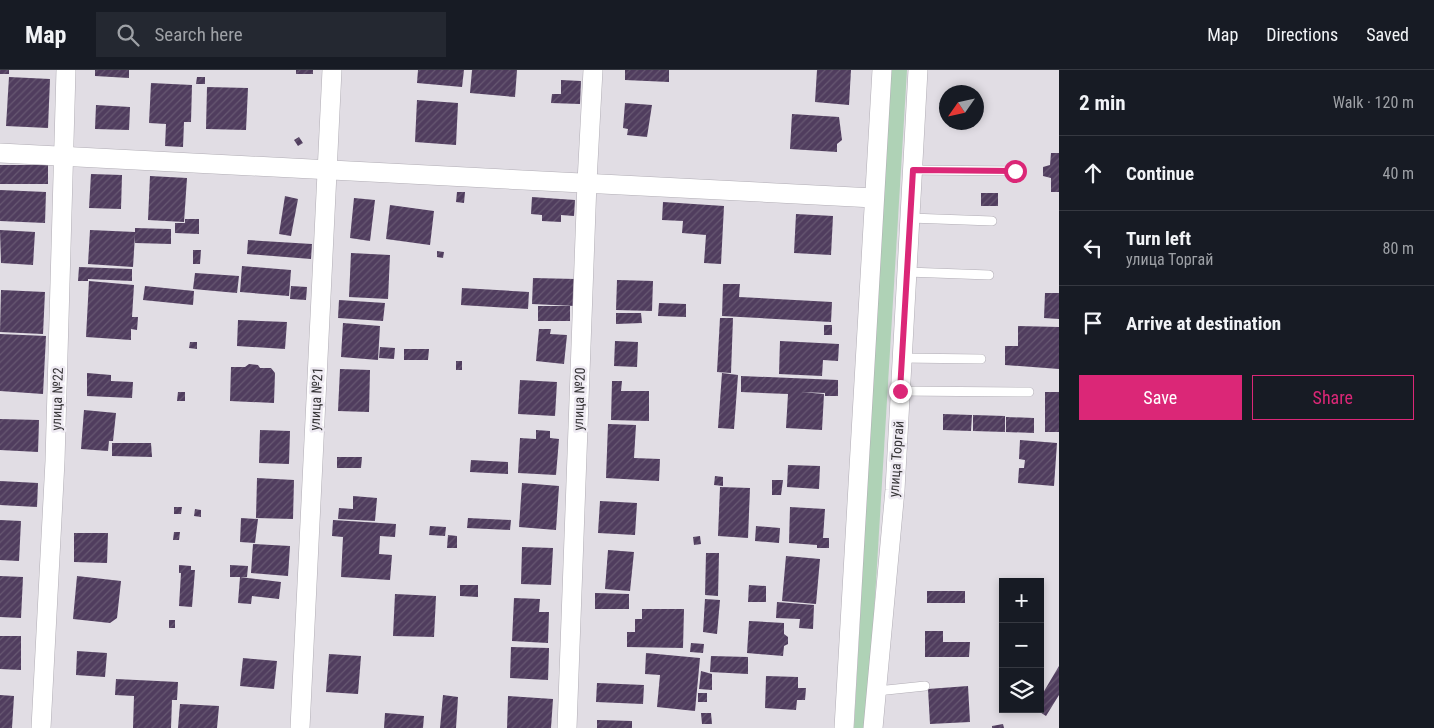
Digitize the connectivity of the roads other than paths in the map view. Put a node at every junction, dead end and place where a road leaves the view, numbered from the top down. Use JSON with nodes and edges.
{"nodes":[{"id":1,"x":66,"y":70,"type":"edge"},
{"id":2,"x":332,"y":70,"type":"edge"},
{"id":3,"x":593,"y":70,"type":"edge"},
{"id":4,"x":882,"y":70,"type":"edge"},
{"id":5,"x":918,"y":70,"type":"edge"},
{"id":6,"x":0,"y":153,"type":"edge"},
{"id":7,"x":63,"y":156,"type":"junction"},
{"id":8,"x":327,"y":169,"type":"junction"},
{"id":9,"x":913,"y":170,"type":"junction"},
{"id":10,"x":1015,"y":171,"type":"dead end"},
{"id":11,"x":587,"y":182,"type":"junction"},
{"id":12,"x":874,"y":198,"type":"junction"},
{"id":13,"x":910,"y":218,"type":"junction"},
{"id":14,"x":992,"y":222,"type":"dead end"},
{"id":15,"x":907,"y":272,"type":"junction"},
{"id":16,"x":989,"y":275,"type":"dead end"},
{"id":17,"x":902,"y":358,"type":"junction"},
{"id":18,"x":981,"y":359,"type":"dead end"},
{"id":19,"x":900,"y":391,"type":"junction"},
{"id":20,"x":1029,"y":392,"type":"dead end"},
{"id":21,"x":925,"y":686,"type":"dead end"},
{"id":22,"x":877,"y":691,"type":"junction"},
{"id":23,"x":41,"y":728,"type":"edge"},
{"id":24,"x":300,"y":728,"type":"edge"},
{"id":25,"x":566,"y":728,"type":"edge"},
{"id":26,"x":844,"y":728,"type":"edge"},
{"id":27,"x":873,"y":728,"type":"edge"}],
"edges":[{"from":1,"to":7,"type":"street","name":"улица №22"},
{"from":2,"to":8,"type":"street","name":"улица №21"},
{"from":3,"to":11,"type":"street","name":"улица №20"},
{"from":4,"to":12,"type":"street"},
{"from":5,"to":9,"type":"street","name":"улица Торгай"},
{"from":6,"to":7,"type":"street"},
{"from":7,"to":8,"type":"street"},
{"from":7,"to":23,"type":"street","name":"улица №22"},
{"from":8,"to":11,"type":"street"},
{"from":8,"to":24,"type":"street","name":"улица №21"},
{"from":9,"to":10,"type":"lane"},
{"from":9,"to":13,"type":"street","name":"улица Торгай"},
{"from":11,"to":12,"type":"street"},
{"from":11,"to":25,"type":"street","name":"улица №20"},
{"from":12,"to":26,"type":"street"},
{"from":13,"to":14,"type":"lane"},
{"from":13,"to":15,"type":"street","name":"улица Торгай"},
{"from":15,"to":16,"type":"lane"},
{"from":15,"to":17,"type":"street","name":"улица Торгай"},
{"from":17,"to":18,"type":"lane"},
{"from":17,"to":19,"type":"street","name":"улица Торгай"},
{"from":19,"to":20,"type":"lane"},
{"from":19,"to":22,"type":"street","name":"улица Торгай"},
{"from":21,"to":22,"type":"lane"},
{"from":22,"to":27,"type":"street","name":"улица Торгай"}]}
